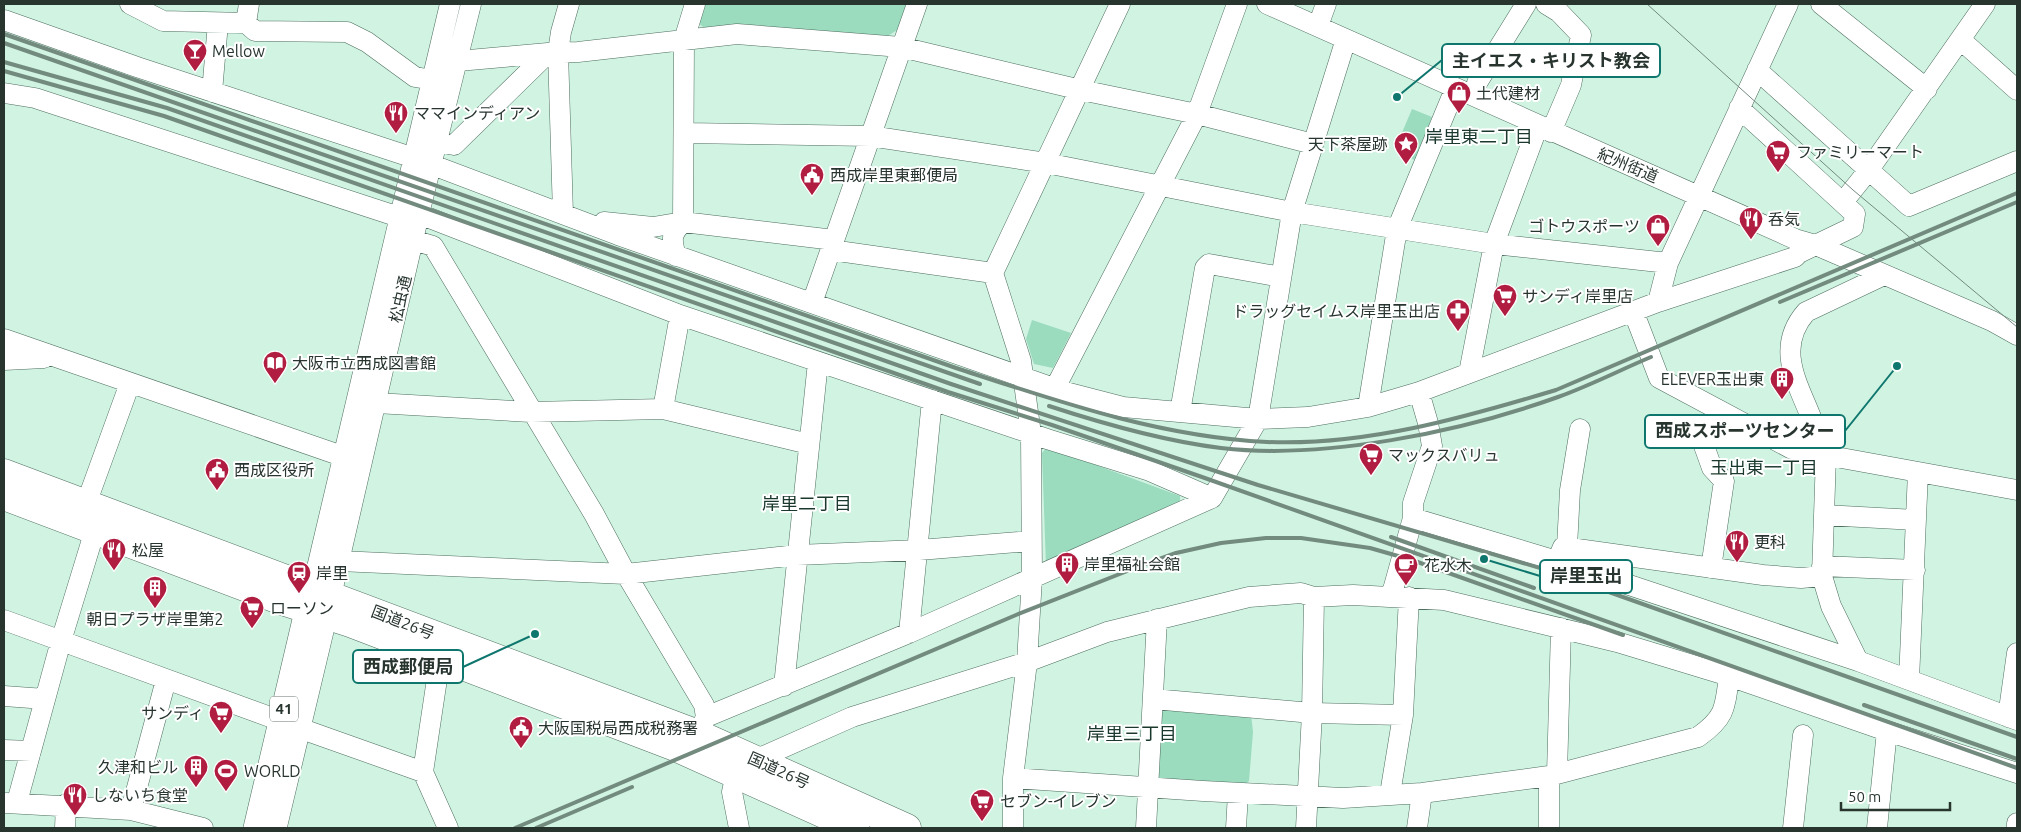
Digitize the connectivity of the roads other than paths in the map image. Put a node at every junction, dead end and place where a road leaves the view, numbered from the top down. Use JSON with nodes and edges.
{"nodes":[{"id":1,"x":130,"y":4,"type":"edge"},
{"id":2,"x":450,"y":4,"type":"edge"},
{"id":3,"x":471,"y":4,"type":"edge"},
{"id":4,"x":569,"y":4,"type":"edge"},
{"id":5,"x":695,"y":4,"type":"edge"},
{"id":6,"x":916,"y":4,"type":"edge"},
{"id":7,"x":1120,"y":4,"type":"edge"},
{"id":8,"x":1237,"y":4,"type":"edge"},
{"id":9,"x":1267,"y":4,"type":"edge"},
{"id":10,"x":1326,"y":4,"type":"edge"},
{"id":11,"x":1526,"y":4,"type":"edge"},
{"id":12,"x":1546,"y":4,"type":"edge"},
{"id":13,"x":1788,"y":4,"type":"edge"},
{"id":14,"x":1821,"y":4,"type":"edge"},
{"id":15,"x":1985,"y":4,"type":"edge"},
{"id":16,"x":248,"y":13,"type":"edge"},
{"id":17,"x":4,"y":20,"type":"edge"},
{"id":18,"x":218,"y":23,"type":"junction"},
{"id":19,"x":1318,"y":26,"type":"junction"},
{"id":20,"x":1346,"y":39,"type":"junction"},
{"id":21,"x":684,"y":40,"type":"junction"},
{"id":22,"x":1962,"y":41,"type":"junction"},
{"id":23,"x":902,"y":47,"type":"junction"},
{"id":24,"x":553,"y":53,"type":"junction"},
{"id":25,"x":458,"y":61,"type":"junction"},
{"id":26,"x":1757,"y":70,"type":"junction"},
{"id":27,"x":433,"y":80,"type":"junction"},
{"id":28,"x":1477,"y":83,"type":"dead end"},
{"id":29,"x":1455,"y":89,"type":"junction"},
{"id":30,"x":1927,"y":89,"type":"junction"},
{"id":31,"x":1081,"y":90,"type":"junction"},
{"id":32,"x":2017,"y":90,"type":"edge"},
{"id":33,"x":212,"y":92,"type":"junction"},
{"id":34,"x":4,"y":93,"type":"edge"},
{"id":35,"x":1739,"y":108,"type":"junction"},
{"id":36,"x":1197,"y":114,"type":"junction"},
{"id":37,"x":1544,"y":129,"type":"junction"},
{"id":38,"x":685,"y":133,"type":"junction"},
{"id":39,"x":870,"y":136,"type":"junction"},
{"id":40,"x":437,"y":142,"type":"junction"},
{"id":41,"x":1313,"y":144,"type":"junction"},
{"id":42,"x":2017,"y":161,"type":"edge"},
{"id":43,"x":423,"y":162,"type":"junction"},
{"id":44,"x":1046,"y":163,"type":"junction"},
{"id":45,"x":1868,"y":171,"type":"junction"},
{"id":46,"x":1159,"y":185,"type":"junction"},
{"id":47,"x":1699,"y":196,"type":"junction"},
{"id":48,"x":1843,"y":202,"type":"junction"},
{"id":49,"x":1292,"y":212,"type":"junction"},
{"id":50,"x":419,"y":214,"type":"junction"},
{"id":51,"x":570,"y":217,"type":"junction"},
{"id":52,"x":399,"y":218,"type":"junction"},
{"id":53,"x":683,"y":222,"type":"junction"},
{"id":54,"x":1397,"y":229,"type":"junction"},
{"id":55,"x":413,"y":240,"type":"junction"},
{"id":56,"x":1494,"y":244,"type":"junction"},
{"id":57,"x":832,"y":245,"type":"junction"},
{"id":58,"x":1816,"y":245,"type":"junction"},
{"id":59,"x":676,"y":256,"type":"junction"},
{"id":60,"x":1668,"y":263,"type":"junction"},
{"id":61,"x":993,"y":272,"type":"junction"},
{"id":62,"x":1884,"y":275,"type":"junction"},
{"id":63,"x":1281,"y":277,"type":"junction"},
{"id":64,"x":1658,"y":302,"type":"junction"},
{"id":65,"x":812,"y":303,"type":"junction"},
{"id":66,"x":1634,"y":313,"type":"junction"},
{"id":67,"x":680,"y":315,"type":"junction"},
{"id":68,"x":1992,"y":321,"type":"junction"},
{"id":69,"x":2017,"y":327,"type":"edge"},
{"id":70,"x":2017,"y":336,"type":"edge"},
{"id":71,"x":4,"y":339,"type":"edge"},
{"id":72,"x":53,"y":357,"type":"junction"},
{"id":73,"x":4,"y":360,"type":"edge"},
{"id":74,"x":818,"y":362,"type":"junction"},
{"id":75,"x":1469,"y":373,"type":"junction"},
{"id":76,"x":1024,"y":377,"type":"junction"},
{"id":77,"x":130,"y":384,"type":"junction"},
{"id":78,"x":1055,"y":388,"type":"junction"},
{"id":79,"x":1419,"y":392,"type":"junction"},
{"id":80,"x":932,"y":400,"type":"junction"},
{"id":81,"x":376,"y":403,"type":"junction"},
{"id":82,"x":1368,"y":407,"type":"junction"},
{"id":83,"x":663,"y":409,"type":"junction"},
{"id":84,"x":531,"y":412,"type":"junction"},
{"id":85,"x":1180,"y":412,"type":"junction"},
{"id":86,"x":1258,"y":419,"type":"junction"},
{"id":87,"x":1580,"y":429,"type":"dead end"},
{"id":88,"x":1031,"y":434,"type":"junction"},
{"id":89,"x":1703,"y":443,"type":"dead end"},
{"id":90,"x":809,"y":444,"type":"junction"},
{"id":91,"x":1823,"y":455,"type":"junction"},
{"id":92,"x":342,"y":456,"type":"junction"},
{"id":93,"x":1918,"y":472,"type":"junction"},
{"id":94,"x":4,"y":473,"type":"edge"},
{"id":95,"x":2017,"y":490,"type":"edge"},
{"id":96,"x":4,"y":496,"type":"edge"},
{"id":97,"x":1212,"y":498,"type":"junction"},
{"id":98,"x":86,"y":504,"type":"junction"},
{"id":99,"x":1824,"y":515,"type":"junction"},
{"id":100,"x":1413,"y":518,"type":"junction"},
{"id":101,"x":1916,"y":520,"type":"junction"},
{"id":102,"x":95,"y":530,"type":"junction"},
{"id":103,"x":1032,"y":541,"type":"junction"},
{"id":104,"x":919,"y":550,"type":"junction"},
{"id":105,"x":1562,"y":554,"type":"junction"},
{"id":106,"x":797,"y":555,"type":"junction"},
{"id":107,"x":339,"y":561,"type":"junction"},
{"id":108,"x":1711,"y":568,"type":"junction"},
{"id":109,"x":1915,"y":570,"type":"junction"},
{"id":110,"x":1822,"y":571,"type":"junction"},
{"id":111,"x":626,"y":574,"type":"junction"},
{"id":112,"x":1032,"y":578,"type":"junction"},
{"id":113,"x":1314,"y":597,"type":"junction"},
{"id":114,"x":1400,"y":597,"type":"junction"},
{"id":115,"x":319,"y":603,"type":"junction"},
{"id":116,"x":1157,"y":619,"type":"junction"},
{"id":117,"x":4,"y":620,"type":"edge"},
{"id":118,"x":1561,"y":628,"type":"junction"},
{"id":119,"x":909,"y":633,"type":"junction"},
{"id":120,"x":61,"y":641,"type":"junction"},
{"id":121,"x":2017,"y":653,"type":"edge"},
{"id":122,"x":440,"y":659,"type":"junction"},
{"id":123,"x":1858,"y":661,"type":"junction"},
{"id":124,"x":1027,"y":662,"type":"junction"},
{"id":125,"x":1729,"y":676,"type":"junction"},
{"id":126,"x":166,"y":680,"type":"junction"},
{"id":127,"x":1908,"y":680,"type":"junction"},
{"id":128,"x":784,"y":686,"type":"junction"},
{"id":129,"x":4,"y":696,"type":"edge"},
{"id":130,"x":45,"y":699,"type":"junction"},
{"id":131,"x":1153,"y":699,"type":"junction"},
{"id":132,"x":1312,"y":712,"type":"junction"},
{"id":133,"x":1403,"y":716,"type":"junction"},
{"id":134,"x":2012,"y":719,"type":"edge"},
{"id":135,"x":290,"y":725,"type":"junction"},
{"id":136,"x":702,"y":726,"type":"junction"},
{"id":137,"x":1887,"y":732,"type":"junction"},
{"id":138,"x":1803,"y":735,"type":"dead end"},
{"id":139,"x":4,"y":750,"type":"edge"},
{"id":140,"x":31,"y":751,"type":"junction"},
{"id":141,"x":745,"y":766,"type":"junction"},
{"id":142,"x":423,"y":772,"type":"junction"},
{"id":143,"x":2017,"y":773,"type":"edge"},
{"id":144,"x":1553,"y":775,"type":"junction"},
{"id":145,"x":1013,"y":778,"type":"junction"},
{"id":146,"x":1148,"y":787,"type":"junction"},
{"id":147,"x":1238,"y":793,"type":"junction"},
{"id":148,"x":1422,"y":793,"type":"junction"},
{"id":149,"x":1390,"y":794,"type":"junction"},
{"id":150,"x":1308,"y":797,"type":"junction"},
{"id":151,"x":11,"y":803,"type":"edge"},
{"id":152,"x":66,"y":804,"type":"junction"},
{"id":153,"x":131,"y":810,"type":"junction"},
{"id":154,"x":2017,"y":823,"type":"edge"},
{"id":155,"x":65,"y":828,"type":"edge"},
{"id":156,"x":203,"y":828,"type":"edge"},
{"id":157,"x":256,"y":828,"type":"edge"},
{"id":158,"x":274,"y":828,"type":"edge"},
{"id":159,"x":448,"y":828,"type":"edge"},
{"id":160,"x":739,"y":828,"type":"edge"},
{"id":161,"x":855,"y":828,"type":"edge"},
{"id":162,"x":907,"y":828,"type":"edge"},
{"id":163,"x":1013,"y":828,"type":"edge"},
{"id":164,"x":1146,"y":828,"type":"edge"},
{"id":165,"x":1236,"y":828,"type":"edge"},
{"id":166,"x":1306,"y":828,"type":"edge"},
{"id":167,"x":1417,"y":828,"type":"edge"},
{"id":168,"x":1549,"y":828,"type":"edge"},
{"id":169,"x":1793,"y":828,"type":"edge"},
{"id":170,"x":1876,"y":828,"type":"edge"},
{"id":171,"x":2017,"y":828,"type":"edge"}],
"edges":[{"from":1,"to":18,"type":"street"},
{"from":2,"to":27,"type":"street","name":"松虫通"},
{"from":3,"to":25,"type":"street","name":"松虫通"},
{"from":4,"to":24,"type":"street"},
{"from":5,"to":21,"type":"street"},
{"from":6,"to":23,"type":"street"},
{"from":7,"to":31,"type":"street"},
{"from":8,"to":36,"type":"street"},
{"from":9,"to":19,"type":"street","name":"紀州街道"},
{"from":10,"to":19,"type":"street"},
{"from":11,"to":28,"type":"street"},
{"from":12,"to":37,"type":"street"},
{"from":13,"to":26,"type":"street"},
{"from":14,"to":30,"type":"street"},
{"from":15,"to":22,"type":"street"},
{"from":16,"to":18,"type":"street"},
{"from":16,"to":27,"type":"street"},
{"from":17,"to":33,"type":"street"},
{"from":18,"to":33,"type":"street"},
{"from":19,"to":20,"type":"street","name":"紀州街道"},
{"from":20,"to":29,"type":"street","name":"紀州街道"},
{"from":20,"to":41,"type":"street"},
{"from":21,"to":23,"type":"street"},
{"from":21,"to":24,"type":"street"},
{"from":21,"to":38,"type":"street"},
{"from":22,"to":30,"type":"street"},
{"from":22,"to":32,"type":"street"},
{"from":23,"to":31,"type":"street"},
{"from":23,"to":39,"type":"street"},
{"from":24,"to":25,"type":"street"},
{"from":24,"to":40,"type":"street"},
{"from":24,"to":51,"type":"street"},
{"from":25,"to":40,"type":"street","name":"松虫通"},
{"from":26,"to":35,"type":"street"},
{"from":26,"to":45,"type":"street"},
{"from":27,"to":43,"type":"street","name":"松虫通"},
{"from":29,"to":37,"type":"street","name":"紀州街道"},
{"from":29,"to":54,"type":"street"},
{"from":30,"to":45,"type":"street"},
{"from":31,"to":36,"type":"street"},
{"from":31,"to":44,"type":"street"},
{"from":33,"to":43,"type":"street"},
{"from":34,"to":52,"type":"street"},
{"from":35,"to":47,"type":"street"},
{"from":35,"to":48,"type":"street"},
{"from":36,"to":41,"type":"street"},
{"from":36,"to":46,"type":"street"},
{"from":37,"to":47,"type":"street","name":"紀州街道"},
{"from":37,"to":56,"type":"street"},
{"from":38,"to":39,"type":"street"},
{"from":38,"to":53,"type":"street"},
{"from":39,"to":44,"type":"street"},
{"from":39,"to":57,"type":"street"},
{"from":40,"to":43,"type":"street","name":"松虫通"},
{"from":41,"to":49,"type":"street"},
{"from":42,"to":45,"type":"street"},
{"from":43,"to":50,"type":"street","name":"松虫通"},
{"from":43,"to":51,"type":"street"},
{"from":43,"to":52,"type":"street","name":"松虫通"},
{"from":44,"to":46,"type":"street"},
{"from":44,"to":61,"type":"street"},
{"from":45,"to":48,"type":"street"},
{"from":46,"to":49,"type":"street"},
{"from":46,"to":78,"type":"street"},
{"from":47,"to":58,"type":"street","name":"紀州街道"},
{"from":47,"to":60,"type":"street"},
{"from":48,"to":58,"type":"street"},
{"from":49,"to":54,"type":"street"},
{"from":49,"to":63,"type":"street"},
{"from":50,"to":52,"type":"street"},
{"from":50,"to":55,"type":"street","name":"松虫通"},
{"from":50,"to":67,"type":"street"},
{"from":51,"to":53,"type":"street"},
{"from":51,"to":59,"type":"street"},
{"from":52,"to":92,"type":"street","name":"松虫通"},
{"from":53,"to":57,"type":"street"},
{"from":53,"to":59,"type":"street"},
{"from":54,"to":56,"type":"street"},
{"from":54,"to":82,"type":"street"},
{"from":55,"to":81,"type":"street","name":"松虫通"},
{"from":55,"to":84,"type":"street"},
{"from":56,"to":60,"type":"street"},
{"from":56,"to":75,"type":"street"},
{"from":57,"to":61,"type":"street"},
{"from":57,"to":65,"type":"street"},
{"from":58,"to":62,"type":"street","name":"紀州街道"},
{"from":58,"to":64,"type":"street"},
{"from":59,"to":65,"type":"street"},
{"from":60,"to":64,"type":"street"},
{"from":61,"to":76,"type":"street"},
{"from":62,"to":68,"type":"street","name":"紀州街道"},
{"from":62,"to":91,"type":"street"},
{"from":63,"to":85,"type":"street"},
{"from":63,"to":86,"type":"street"},
{"from":64,"to":66,"type":"street"},
{"from":65,"to":76,"type":"street"},
{"from":66,"to":75,"type":"street"},
{"from":66,"to":91,"type":"street"},
{"from":67,"to":74,"type":"street"},
{"from":67,"to":83,"type":"street"},
{"from":68,"to":69,"type":"street","name":"紀州街道"},
{"from":68,"to":70,"type":"street","name":"紀州街道"},
{"from":71,"to":72,"type":"street"},
{"from":72,"to":73,"type":"street"},
{"from":72,"to":77,"type":"street"},
{"from":74,"to":80,"type":"street"},
{"from":74,"to":90,"type":"street"},
{"from":75,"to":79,"type":"street"},
{"from":76,"to":78,"type":"street"},
{"from":76,"to":88,"type":"street"},
{"from":77,"to":92,"type":"street"},
{"from":77,"to":98,"type":"street"},
{"from":78,"to":85,"type":"street"},
{"from":79,"to":82,"type":"street"},
{"from":79,"to":100,"type":"street"},
{"from":80,"to":88,"type":"street"},
{"from":80,"to":104,"type":"street"},
{"from":81,"to":84,"type":"street"},
{"from":81,"to":107,"type":"street","name":"松虫通"},
{"from":82,"to":86,"type":"street"},
{"from":83,"to":84,"type":"street"},
{"from":83,"to":90,"type":"street"},
{"from":84,"to":111,"type":"street"},
{"from":85,"to":86,"type":"street"},
{"from":86,"to":97,"type":"street"},
{"from":87,"to":105,"type":"street"},
{"from":88,"to":97,"type":"street"},
{"from":88,"to":103,"type":"street"},
{"from":89,"to":108,"type":"street"},
{"from":90,"to":106,"type":"street"},
{"from":91,"to":93,"type":"street"},
{"from":91,"to":99,"type":"street"},
{"from":92,"to":115,"type":"street","name":"松虫通"},
{"from":93,"to":95,"type":"street"},
{"from":93,"to":101,"type":"street"},
{"from":94,"to":98,"type":"highway","name":"国道26号"},
{"from":96,"to":102,"type":"highway","name":"国道26号"},
{"from":97,"to":112,"type":"street"},
{"from":98,"to":115,"type":"highway","name":"国道26号"},
{"from":99,"to":101,"type":"street"},
{"from":99,"to":110,"type":"street"},
{"from":100,"to":105,"type":"street"},
{"from":100,"to":114,"type":"street"},
{"from":101,"to":109,"type":"street"},
{"from":102,"to":115,"type":"highway","name":"国道26号"},
{"from":102,"to":120,"type":"street"},
{"from":103,"to":104,"type":"street"},
{"from":103,"to":112,"type":"street"},
{"from":104,"to":106,"type":"street"},
{"from":104,"to":119,"type":"street"},
{"from":105,"to":108,"type":"street"},
{"from":105,"to":123,"type":"street"},
{"from":106,"to":111,"type":"street"},
{"from":106,"to":128,"type":"street"},
{"from":107,"to":111,"type":"street"},
{"from":107,"to":115,"type":"street","name":"松虫通"},
{"from":108,"to":110,"type":"street"},
{"from":109,"to":110,"type":"street"},
{"from":109,"to":127,"type":"street"},
{"from":110,"to":123,"type":"street"},
{"from":111,"to":136,"type":"street"},
{"from":112,"to":119,"type":"street"},
{"from":112,"to":124,"type":"street"},
{"from":113,"to":114,"type":"street"},
{"from":113,"to":116,"type":"street"},
{"from":113,"to":132,"type":"street"},
{"from":114,"to":118,"type":"street"},
{"from":114,"to":133,"type":"street"},
{"from":115,"to":122,"type":"highway","name":"国道26号"},
{"from":115,"to":135,"type":"main road","number":"41"},
{"from":115,"to":136,"type":"highway","name":"国道26号"},
{"from":116,"to":124,"type":"street"},
{"from":116,"to":131,"type":"street"},
{"from":117,"to":120,"type":"street"},
{"from":118,"to":125,"type":"street"},
{"from":118,"to":144,"type":"street"},
{"from":119,"to":128,"type":"street"},
{"from":120,"to":126,"type":"street"},
{"from":120,"to":130,"type":"street"},
{"from":121,"to":134,"type":"street"},
{"from":122,"to":141,"type":"highway","name":"国道26号"},
{"from":122,"to":142,"type":"street"},
{"from":123,"to":127,"type":"street"},
{"from":124,"to":141,"type":"street"},
{"from":124,"to":145,"type":"street"},
{"from":125,"to":137,"type":"street"},
{"from":125,"to":144,"type":"street"},
{"from":126,"to":135,"type":"street"},
{"from":126,"to":153,"type":"street"},
{"from":127,"to":134,"type":"street"},
{"from":128,"to":136,"type":"street"},
{"from":129,"to":130,"type":"street"},
{"from":130,"to":140,"type":"street"},
{"from":131,"to":132,"type":"street"},
{"from":131,"to":146,"type":"street"},
{"from":132,"to":133,"type":"street"},
{"from":132,"to":150,"type":"street"},
{"from":133,"to":149,"type":"street"},
{"from":135,"to":142,"type":"street"},
{"from":135,"to":157,"type":"main road","number":"41"},
{"from":135,"to":158,"type":"main road","number":"41"},
{"from":136,"to":141,"type":"highway","name":"国道26号"},
{"from":137,"to":143,"type":"street"},
{"from":137,"to":170,"type":"street"},
{"from":138,"to":169,"type":"street"},
{"from":139,"to":140,"type":"street"},
{"from":140,"to":151,"type":"street"},
{"from":141,"to":160,"type":"street"},
{"from":141,"to":161,"type":"highway","name":"国道26号"},
{"from":141,"to":162,"type":"highway","name":"国道26号"},
{"from":142,"to":159,"type":"street"},
{"from":144,"to":148,"type":"street"},
{"from":144,"to":168,"type":"street"},
{"from":145,"to":146,"type":"street"},
{"from":145,"to":163,"type":"street"},
{"from":146,"to":147,"type":"street"},
{"from":146,"to":164,"type":"street"},
{"from":147,"to":150,"type":"street"},
{"from":147,"to":165,"type":"street"},
{"from":148,"to":149,"type":"street"},
{"from":148,"to":167,"type":"street"},
{"from":149,"to":150,"type":"street"},
{"from":150,"to":166,"type":"street"},
{"from":151,"to":152,"type":"street"},
{"from":152,"to":153,"type":"street"},
{"from":152,"to":155,"type":"street"},
{"from":153,"to":156,"type":"street"},
{"from":154,"to":171,"type":"street"}]}
